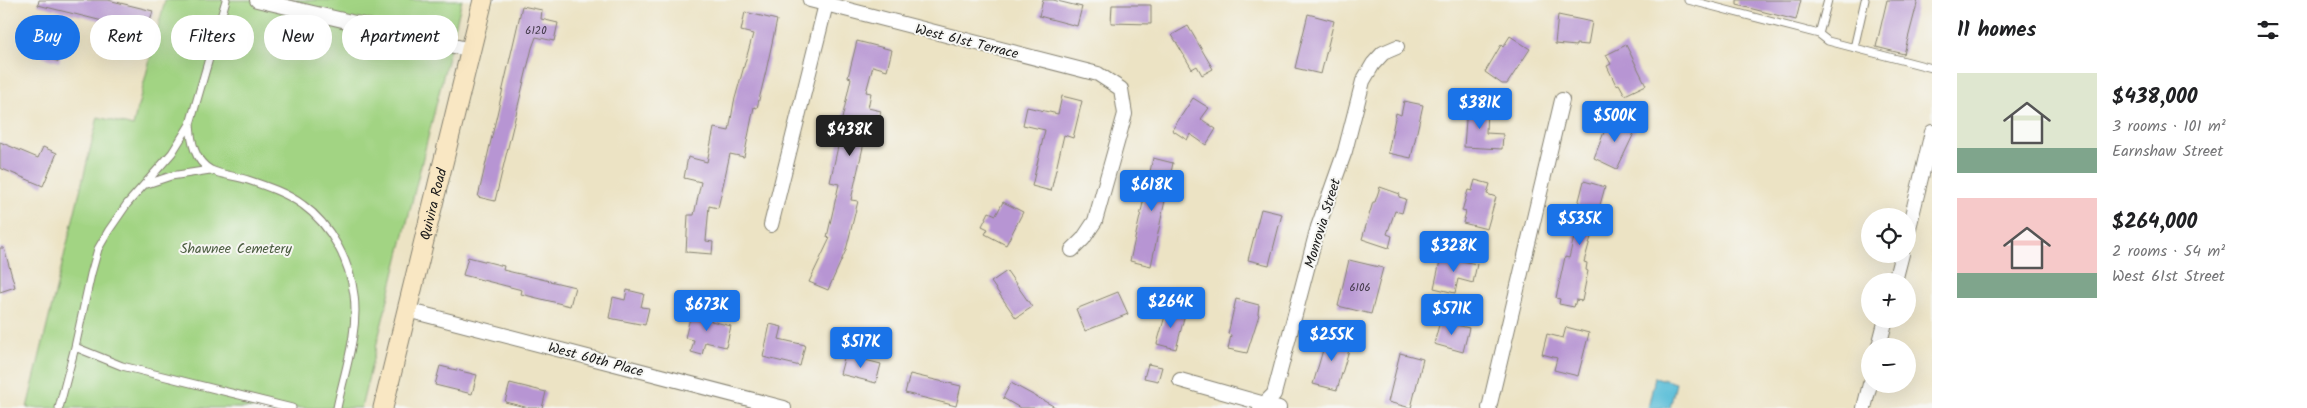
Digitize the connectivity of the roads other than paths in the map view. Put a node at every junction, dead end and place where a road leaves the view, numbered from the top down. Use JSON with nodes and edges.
{"nodes":[{"id":1,"x":226,"y":0,"type":"edge"},
{"id":2,"x":257,"y":0,"type":"edge"},
{"id":3,"x":483,"y":0,"type":"edge"},
{"id":4,"x":810,"y":0,"type":"edge"},
{"id":5,"x":1688,"y":0,"type":"edge"},
{"id":6,"x":1828,"y":0,"type":"edge"},
{"id":7,"x":1865,"y":0,"type":"edge"},
{"id":8,"x":826,"y":4,"type":"junction"},
{"id":9,"x":1819,"y":34,"type":"junction"},
{"id":10,"x":1397,"y":47,"type":"dead end"},
{"id":11,"x":1854,"y":48,"type":"junction"},
{"id":12,"x":471,"y":50,"type":"junction"},
{"id":13,"x":1932,"y":68,"type":"edge"},
{"id":14,"x":1562,"y":100,"type":"dead end"},
{"id":15,"x":190,"y":124,"type":"junction"},
{"id":16,"x":1932,"y":132,"type":"edge"},
{"id":17,"x":210,"y":170,"type":"junction"},
{"id":18,"x":147,"y":184,"type":"junction"},
{"id":19,"x":1914,"y":208,"type":"edge"},
{"id":20,"x":771,"y":225,"type":"dead end"},
{"id":21,"x":1072,"y":250,"type":"dead end"},
{"id":22,"x":407,"y":310,"type":"junction"},
{"id":23,"x":76,"y":347,"type":"junction"},
{"id":24,"x":1180,"y":380,"type":"dead end"},
{"id":25,"x":1868,"y":393,"type":"edge"},
{"id":26,"x":1261,"y":406,"type":"edge"},
{"id":27,"x":59,"y":408,"type":"edge"},
{"id":28,"x":292,"y":408,"type":"edge"},
{"id":29,"x":337,"y":408,"type":"edge"},
{"id":30,"x":383,"y":408,"type":"edge"},
{"id":31,"x":784,"y":408,"type":"edge"},
{"id":32,"x":1279,"y":408,"type":"edge"},
{"id":33,"x":1489,"y":408,"type":"edge"},
{"id":34,"x":1864,"y":408,"type":"edge"}],
"edges":[{"from":1,"to":15,"type":"lane"},
{"from":2,"to":12,"type":"street"},
{"from":3,"to":12,"type":"main road","name":"Quivira Road"},
{"from":4,"to":8,"type":"street","name":"West 61st Terrace"},
{"from":5,"to":9,"type":"lane"},
{"from":6,"to":9,"type":"lane"},
{"from":7,"to":11,"type":"lane"},
{"from":8,"to":20,"type":"street"},
{"from":8,"to":21,"type":"street","name":"West 61st Terrace"},
{"from":9,"to":11,"type":"lane"},
{"from":10,"to":26,"type":"street","name":"Monrovia Street"},
{"from":11,"to":13,"type":"lane"},
{"from":12,"to":22,"type":"main road","name":"Quivira Road"},
{"from":14,"to":33,"type":"street"},
{"from":15,"to":17,"type":"lane"},
{"from":15,"to":18,"type":"lane"},
{"from":16,"to":19,"type":"street"},
{"from":17,"to":18,"type":"lane"},
{"from":17,"to":29,"type":"lane"},
{"from":18,"to":23,"type":"lane"},
{"from":22,"to":30,"type":"main road","name":"Quivira Road"},
{"from":22,"to":31,"type":"street","name":"West 60th Place"},
{"from":23,"to":27,"type":"lane"},
{"from":23,"to":28,"type":"lane"},
{"from":24,"to":26,"type":"street"},
{"from":25,"to":34,"type":"street"},
{"from":26,"to":32,"type":"street"}]}
